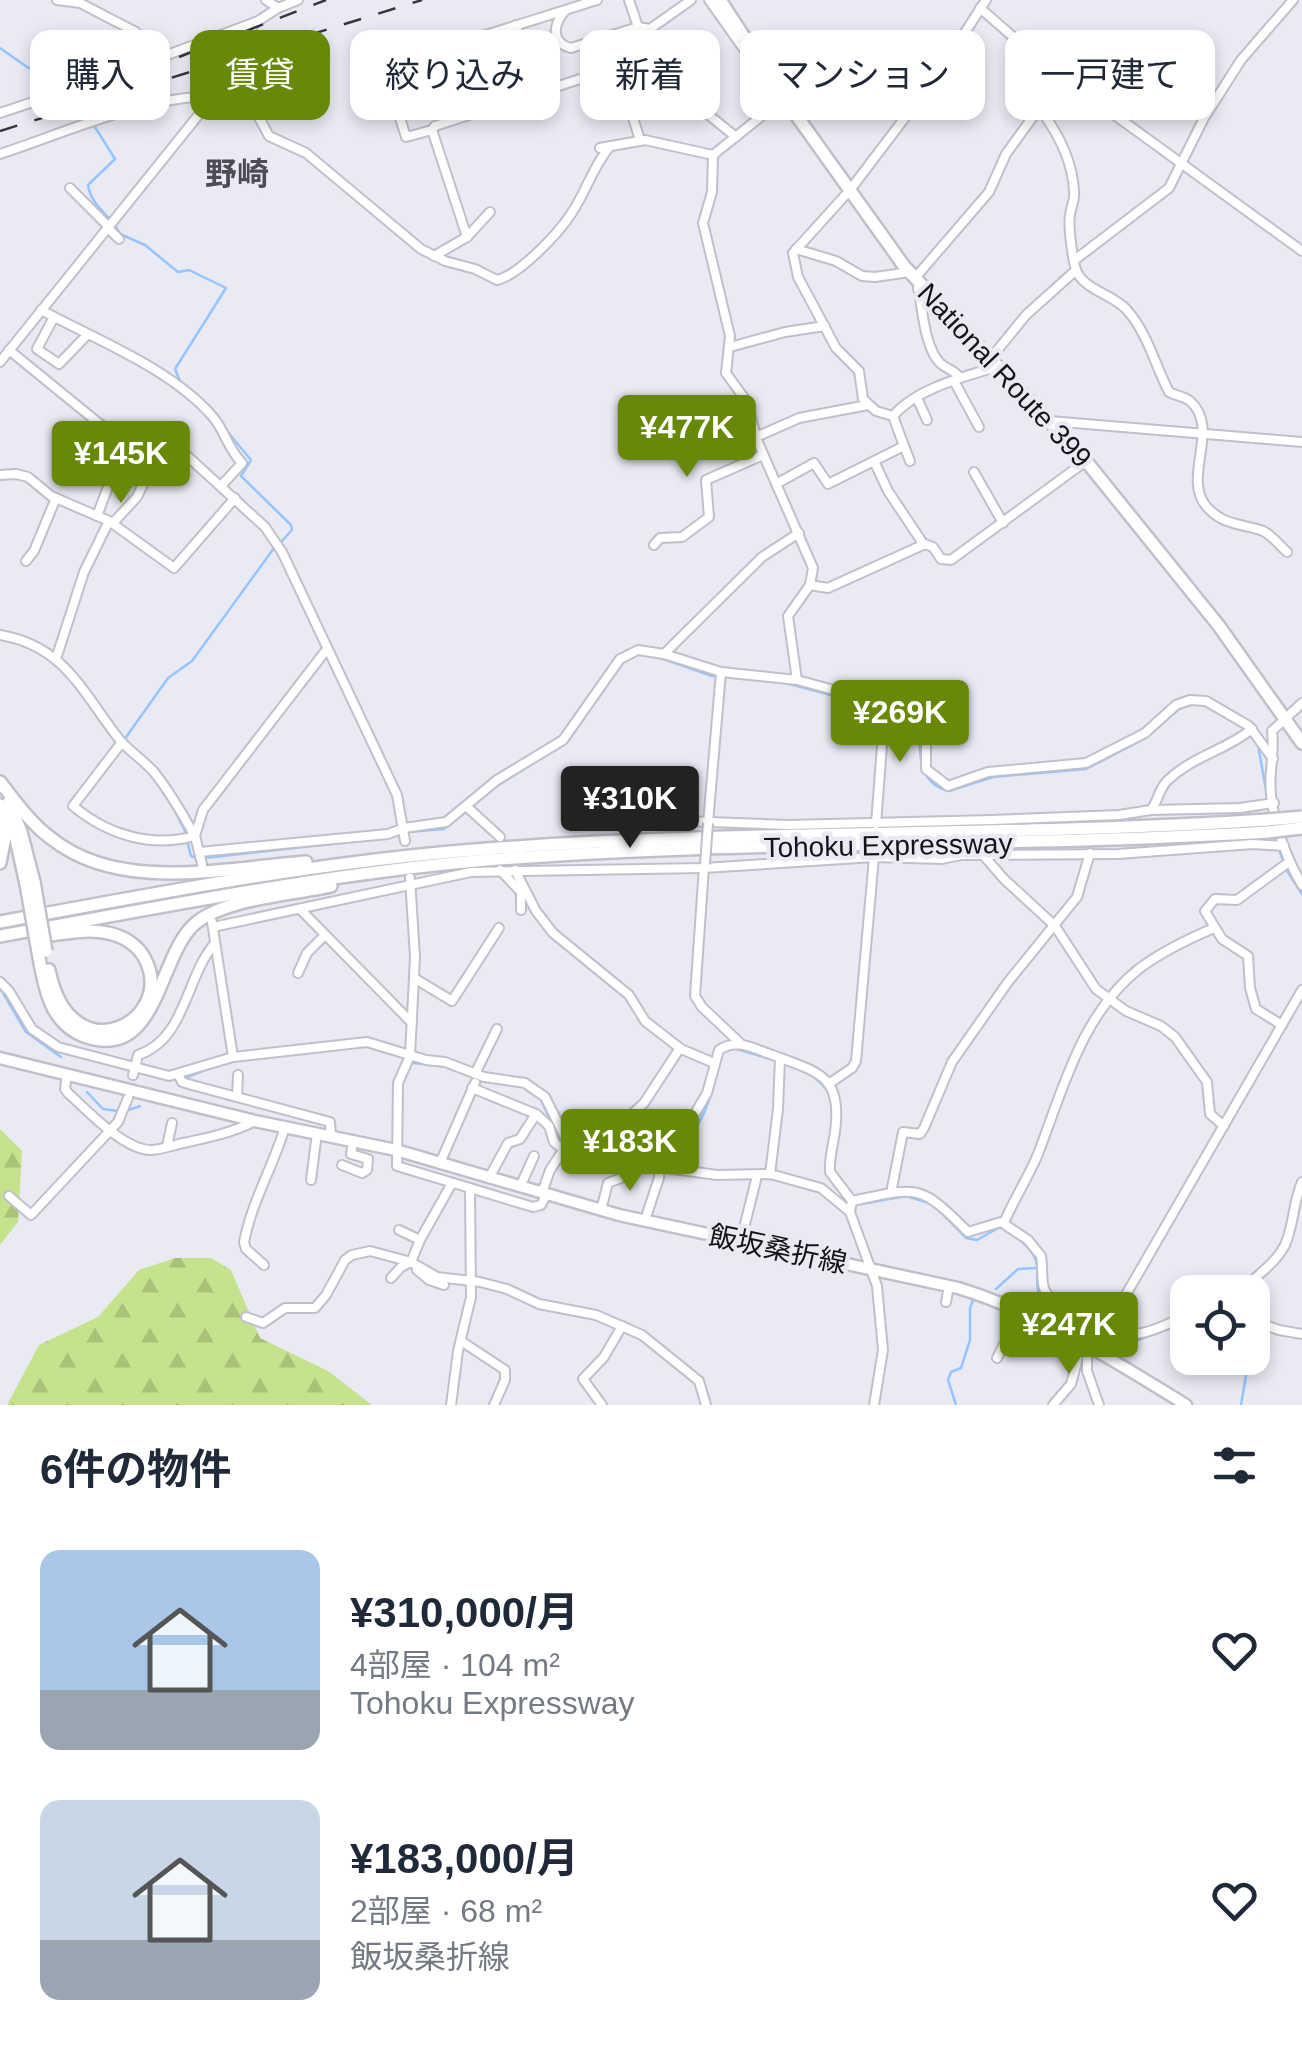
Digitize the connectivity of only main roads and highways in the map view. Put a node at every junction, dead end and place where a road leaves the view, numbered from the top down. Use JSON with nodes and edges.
{"nodes":[{"id":1,"x":720,"y":0,"type":"edge"},
{"id":2,"x":1302,"y":743,"type":"edge"},
{"id":3,"x":0,"y":784,"type":"edge"},
{"id":4,"x":0,"y":807,"type":"edge"},
{"id":5,"x":1302,"y":817,"type":"edge"},
{"id":6,"x":1268,"y":826,"type":"junction"},
{"id":7,"x":1302,"y":828,"type":"edge"},
{"id":8,"x":440,"y":853,"type":"junction"},
{"id":9,"x":0,"y":864,"type":"edge"},
{"id":10,"x":394,"y":870,"type":"junction"},
{"id":11,"x":30,"y":883,"type":"junction"},
{"id":12,"x":0,"y":922,"type":"edge"},
{"id":13,"x":0,"y":939,"type":"edge"},
{"id":14,"x":42,"y":952,"type":"junction"},
{"id":15,"x":0,"y":1058,"type":"edge"},
{"id":16,"x":1186,"y":1405,"type":"edge"}],
"edges":[{"from":1,"to":2,"type":"highway","name":"National Route 399"},
{"from":3,"to":8,"type":"highway"},
{"from":3,"to":11,"type":"highway"},
{"from":4,"to":9,"type":"highway"},
{"from":4,"to":11,"type":"highway"},
{"from":5,"to":6,"type":"highway","name":"Tohoku Expressway","bridge":true},
{"from":6,"to":7,"type":"highway","name":"Tohoku Expressway","bridge":true},
{"from":6,"to":8,"type":"highway","name":"Tohoku Expressway"},
{"from":6,"to":10,"type":"highway","name":"Tohoku Expressway"},
{"from":8,"to":12,"type":"highway","name":"Tohoku Expressway"},
{"from":10,"to":13,"type":"highway","name":"Tohoku Expressway"},
{"from":10,"to":14,"type":"highway"},
{"from":11,"to":14,"type":"highway","bridge":true},
{"from":13,"to":14,"type":"highway"},
{"from":15,"to":16,"type":"main road","name":"飯坂桑折線"}]}
